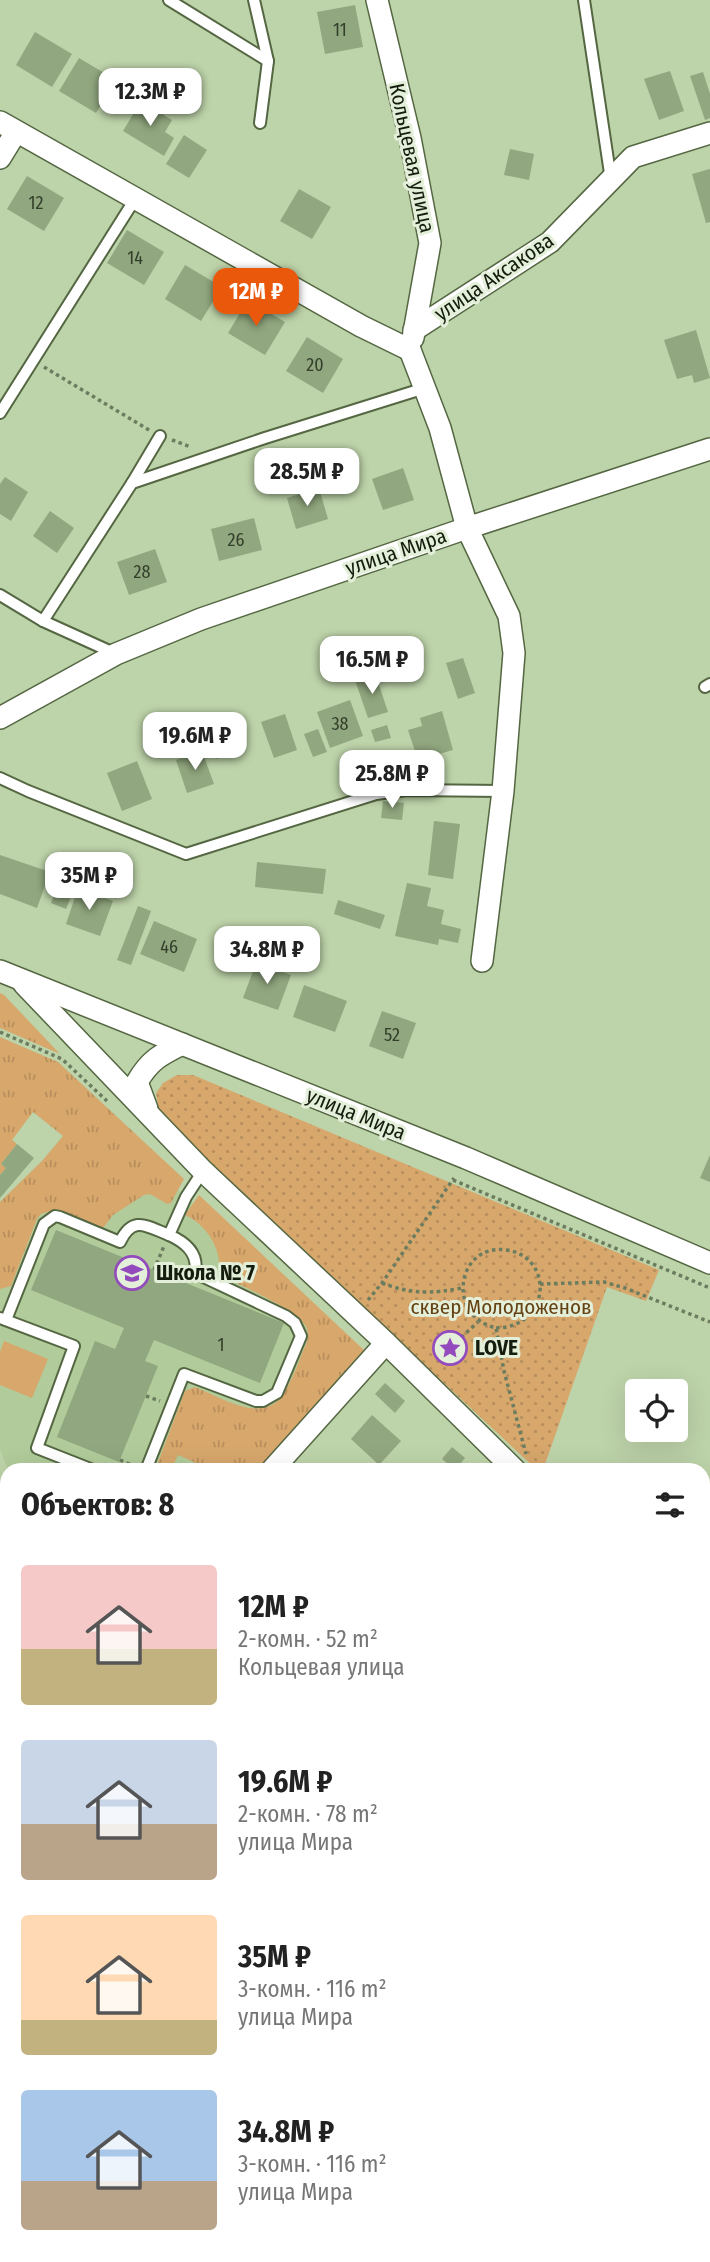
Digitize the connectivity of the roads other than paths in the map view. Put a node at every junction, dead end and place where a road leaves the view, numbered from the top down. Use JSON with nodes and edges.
{"nodes":[{"id":1,"x":169,"y":0,"type":"edge"},
{"id":2,"x":254,"y":0,"type":"edge"},
{"id":3,"x":377,"y":0,"type":"edge"},
{"id":4,"x":584,"y":0,"type":"edge"},
{"id":5,"x":268,"y":61,"type":"junction"},
{"id":6,"x":260,"y":123,"type":"dead end"},
{"id":7,"x":8,"y":127,"type":"edge"},
{"id":8,"x":710,"y":133,"type":"edge"},
{"id":9,"x":0,"y":158,"type":"edge"},
{"id":10,"x":611,"y":180,"type":"junction"},
{"id":11,"x":135,"y":199,"type":"junction"},
{"id":12,"x":412,"y":340,"type":"junction"},
{"id":13,"x":425,"y":388,"type":"junction"},
{"id":14,"x":0,"y":413,"type":"edge"},
{"id":15,"x":160,"y":436,"type":"road end"},
{"id":16,"x":710,"y":449,"type":"edge"},
{"id":17,"x":132,"y":483,"type":"junction"},
{"id":18,"x":467,"y":528,"type":"junction"},
{"id":19,"x":0,"y":595,"type":"edge"},
{"id":20,"x":43,"y":621,"type":"junction"},
{"id":21,"x":116,"y":654,"type":"junction"},
{"id":22,"x":0,"y":718,"type":"edge"},
{"id":23,"x":0,"y":778,"type":"edge"},
{"id":24,"x":503,"y":791,"type":"junction"},
{"id":25,"x":482,"y":961,"type":"dead end"},
{"id":26,"x":9,"y":975,"type":"edge"},
{"id":27,"x":182,"y":1044,"type":"junction"},
{"id":28,"x":149,"y":1114,"type":"junction"},
{"id":29,"x":203,"y":1171,"type":"junction"},
{"id":30,"x":169,"y":1235,"type":"junction"},
{"id":31,"x":710,"y":1263,"type":"edge"},
{"id":32,"x":3,"y":1319,"type":"edge"},
{"id":33,"x":386,"y":1343,"type":"junction"},
{"id":34,"x":75,"y":1463,"type":"edge"},
{"id":35,"x":149,"y":1463,"type":"edge"},
{"id":36,"x":278,"y":1463,"type":"edge"},
{"id":37,"x":520,"y":1463,"type":"edge"}],
"edges":[{"from":1,"to":5,"type":"lane"},
{"from":2,"to":5,"type":"lane"},
{"from":3,"to":12,"type":"street","name":"Кольцевая улица"},
{"from":4,"to":10,"type":"lane"},
{"from":5,"to":6,"type":"lane"},
{"from":7,"to":9,"type":"street"},
{"from":7,"to":11,"type":"street"},
{"from":8,"to":10,"type":"street","name":"улица Аксакова"},
{"from":10,"to":12,"type":"street","name":"улица Аксакова"},
{"from":11,"to":12,"type":"street"},
{"from":11,"to":14,"type":"lane"},
{"from":12,"to":13,"type":"street","name":"улица Мира"},
{"from":13,"to":17,"type":"lane"},
{"from":13,"to":18,"type":"street","name":"улица Мира"},
{"from":15,"to":17,"type":"lane"},
{"from":16,"to":18,"type":"street"},
{"from":17,"to":20,"type":"lane"},
{"from":18,"to":21,"type":"street","name":"улица Мира"},
{"from":18,"to":24,"type":"street"},
{"from":19,"to":20,"type":"lane"},
{"from":20,"to":21,"type":"lane"},
{"from":21,"to":22,"type":"street","name":"улица Мира"},
{"from":23,"to":24,"type":"lane"},
{"from":24,"to":25,"type":"street"},
{"from":26,"to":27,"type":"street","name":"улица Мира"},
{"from":26,"to":28,"type":"street"},
{"from":27,"to":28,"type":"street"},
{"from":27,"to":31,"type":"street","name":"улица Мира"},
{"from":28,"to":29,"type":"street"},
{"from":29,"to":30,"type":"lane"},
{"from":29,"to":33,"type":"street"},
{"from":30,"to":32,"type":"lane"},
{"from":30,"to":35,"type":"lane"},
{"from":32,"to":34,"type":"lane"},
{"from":33,"to":36,"type":"street"},
{"from":33,"to":37,"type":"street"}]}
